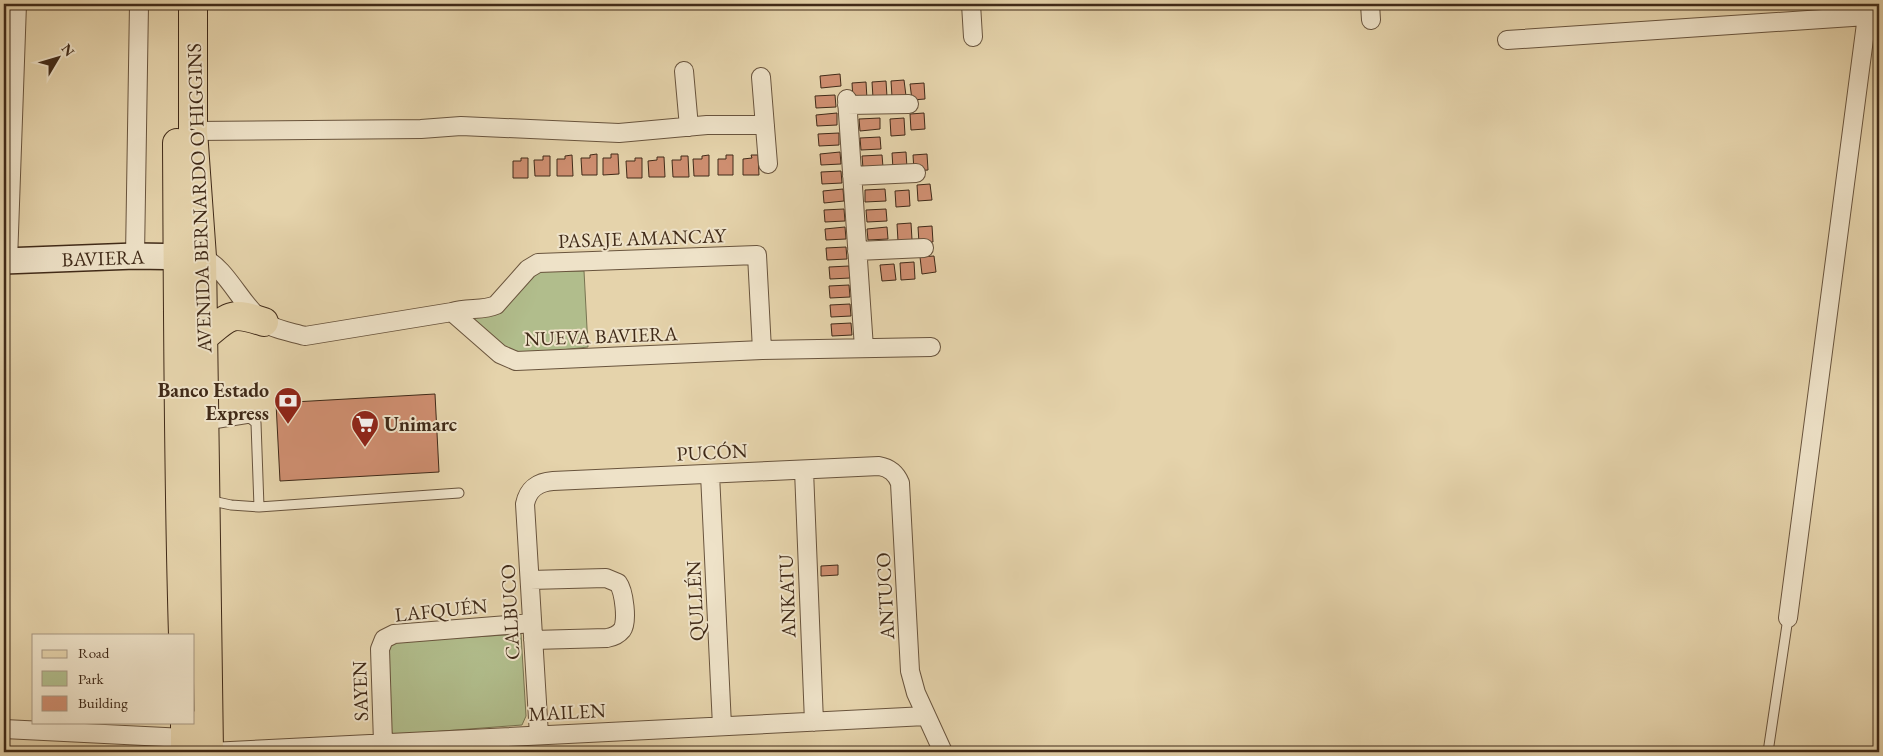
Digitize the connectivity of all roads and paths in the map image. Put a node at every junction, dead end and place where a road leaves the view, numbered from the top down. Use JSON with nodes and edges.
{"nodes":[{"id":1,"x":17,"y":4,"type":"edge"},
{"id":2,"x":139,"y":4,"type":"edge"},
{"id":3,"x":176,"y":4,"type":"edge"},
{"id":4,"x":193,"y":4,"type":"edge"},
{"id":5,"x":971,"y":4,"type":"edge"},
{"id":6,"x":1873,"y":11,"type":"edge"},
{"id":7,"x":973,"y":37,"type":"dead end"},
{"id":8,"x":1507,"y":40,"type":"dead end"},
{"id":9,"x":684,"y":72,"type":"dead end"},
{"id":10,"x":761,"y":77,"type":"dead end"},
{"id":11,"x":909,"y":104,"type":"dead end"},
{"id":12,"x":765,"y":125,"type":"junction"},
{"id":13,"x":689,"y":127,"type":"junction"},
{"id":14,"x":193,"y":131,"type":"junction"},
{"id":15,"x":768,"y":164,"type":"dead end"},
{"id":16,"x":916,"y":173,"type":"dead end"},
{"id":17,"x":852,"y":176,"type":"junction"},
{"id":18,"x":924,"y":248,"type":"dead end"},
{"id":19,"x":857,"y":251,"type":"junction"},
{"id":20,"x":135,"y":256,"type":"junction"},
{"id":21,"x":190,"y":257,"type":"junction"},
{"id":22,"x":6,"y":261,"type":"edge"},
{"id":23,"x":452,"y":312,"type":"junction"},
{"id":24,"x":264,"y":322,"type":"junction"},
{"id":25,"x":204,"y":337,"type":"junction"},
{"id":26,"x":931,"y":347,"type":"dead end"},
{"id":27,"x":864,"y":348,"type":"junction"},
{"id":28,"x":762,"y":350,"type":"junction"},
{"id":29,"x":205,"y":425,"type":"junction"},
{"id":30,"x":804,"y":470,"type":"junction"},
{"id":31,"x":894,"y":473,"type":"joint"},
{"id":32,"x":710,"y":474,"type":"junction"},
{"id":33,"x":533,"y":488,"type":"joint"},
{"id":34,"x":459,"y":493,"type":"dead end"},
{"id":35,"x":192,"y":499,"type":"junction"},
{"id":36,"x":259,"y":506,"type":"junction"},
{"id":37,"x":530,"y":580,"type":"junction"},
{"id":38,"x":1788,"y":618,"type":"joint"},
{"id":39,"x":533,"y":632,"type":"junction"},
{"id":40,"x":184,"y":634,"type":"edge"},
{"id":41,"x":384,"y":639,"type":"joint"},
{"id":42,"x":926,"y":716,"type":"junction"},
{"id":43,"x":814,"y":722,"type":"junction"},
{"id":44,"x":722,"y":726,"type":"junction"},
{"id":45,"x":4,"y":730,"type":"edge"},
{"id":46,"x":539,"y":735,"type":"junction"},
{"id":47,"x":185,"y":737,"type":"edge"},
{"id":48,"x":383,"y":742,"type":"junction"},
{"id":49,"x":209,"y":752,"type":"edge"},
{"id":50,"x":943,"y":752,"type":"edge"},
{"id":51,"x":1768,"y":752,"type":"edge"}],
"edges":[{"from":1,"to":22,"type":"street"},
{"from":2,"to":20,"type":"street"},
{"from":3,"to":21,"type":"main road","name":"AVENIDA BERNARDO O'HIGGINS"},
{"from":4,"to":14,"type":"main road","name":"AVENIDA BERNARDO O'HIGGINS"},
{"from":5,"to":7,"type":"street"},
{"from":6,"to":8,"type":"street"},
{"from":6,"to":38,"type":"street"},
{"from":9,"to":13,"type":"street"},
{"from":10,"to":12,"type":"street"},
{"from":11,"to":17,"type":"street"},
{"from":12,"to":13,"type":"street"},
{"from":12,"to":15,"type":"street"},
{"from":13,"to":14,"type":"street"},
{"from":14,"to":21,"type":"main road","name":"AVENIDA BERNARDO O'HIGGINS"},
{"from":16,"to":17,"type":"street"},
{"from":17,"to":19,"type":"street"},
{"from":18,"to":19,"type":"street"},
{"from":19,"to":27,"type":"street"},
{"from":20,"to":21,"type":"street","name":"BAVIERA"},
{"from":20,"to":22,"type":"street","name":"BAVIERA"},
{"from":21,"to":24,"type":"street"},
{"from":21,"to":25,"type":"main road","name":"AVENIDA BERNARDO O'HIGGINS"},
{"from":21,"to":35,"type":"main road","name":"AVENIDA BERNARDO O'HIGGINS"},
{"from":23,"to":24,"type":"street"},
{"from":23,"to":28,"type":"street","name":"NUEVA BAVIERA"},
{"from":23,"to":28,"type":"street","name":"PASAJE AMANCAY"},
{"from":24,"to":25,"type":"main road"},
{"from":25,"to":29,"type":"main road","name":"AVENIDA BERNARDO O'HIGGINS"},
{"from":26,"to":27,"type":"street","name":"NUEVA BAVIERA"},
{"from":27,"to":28,"type":"street","name":"NUEVA BAVIERA"},
{"from":29,"to":35,"type":"main road","name":"AVENIDA BERNARDO O'HIGGINS"},
{"from":29,"to":36,"type":"lane"},
{"from":30,"to":31,"type":"street","name":"PUCÓN"},
{"from":30,"to":32,"type":"street","name":"PUCÓN"},
{"from":30,"to":43,"type":"street","name":"ANKATU"},
{"from":31,"to":42,"type":"street","name":"ANTUCO"},
{"from":32,"to":33,"type":"street","name":"PUCÓN"},
{"from":32,"to":44,"type":"street","name":"QULLÉN"},
{"from":33,"to":37,"type":"street","name":"CALBUCO"},
{"from":34,"to":36,"type":"lane"},
{"from":35,"to":36,"type":"lane"},
{"from":35,"to":40,"type":"main road","name":"AVENIDA BERNARDO O'HIGGINS"},
{"from":35,"to":49,"type":"main road","name":"AVENIDA BERNARDO O'HIGGINS"},
{"from":37,"to":39,"type":"street","name":"CALBUCO"},
{"from":37,"to":39,"type":"street","name":"LAFQUÉN"},
{"from":38,"to":51,"type":"lane"},
{"from":39,"to":41,"type":"street","name":"LAFQUÉN"},
{"from":39,"to":46,"type":"street","name":"CALBUCO"},
{"from":41,"to":48,"type":"street","name":"SAYEN"},
{"from":42,"to":43,"type":"street","name":"MAILEN"},
{"from":42,"to":50,"type":"street","name":"ANTUCO"},
{"from":43,"to":44,"type":"street","name":"MAILEN"},
{"from":44,"to":46,"type":"street","name":"MAILEN"},
{"from":45,"to":47,"type":"street"},
{"from":46,"to":48,"type":"street","name":"MAILEN"},
{"from":47,"to":49,"type":"street"},
{"from":48,"to":49,"type":"street","name":"MAILEN"}]}
